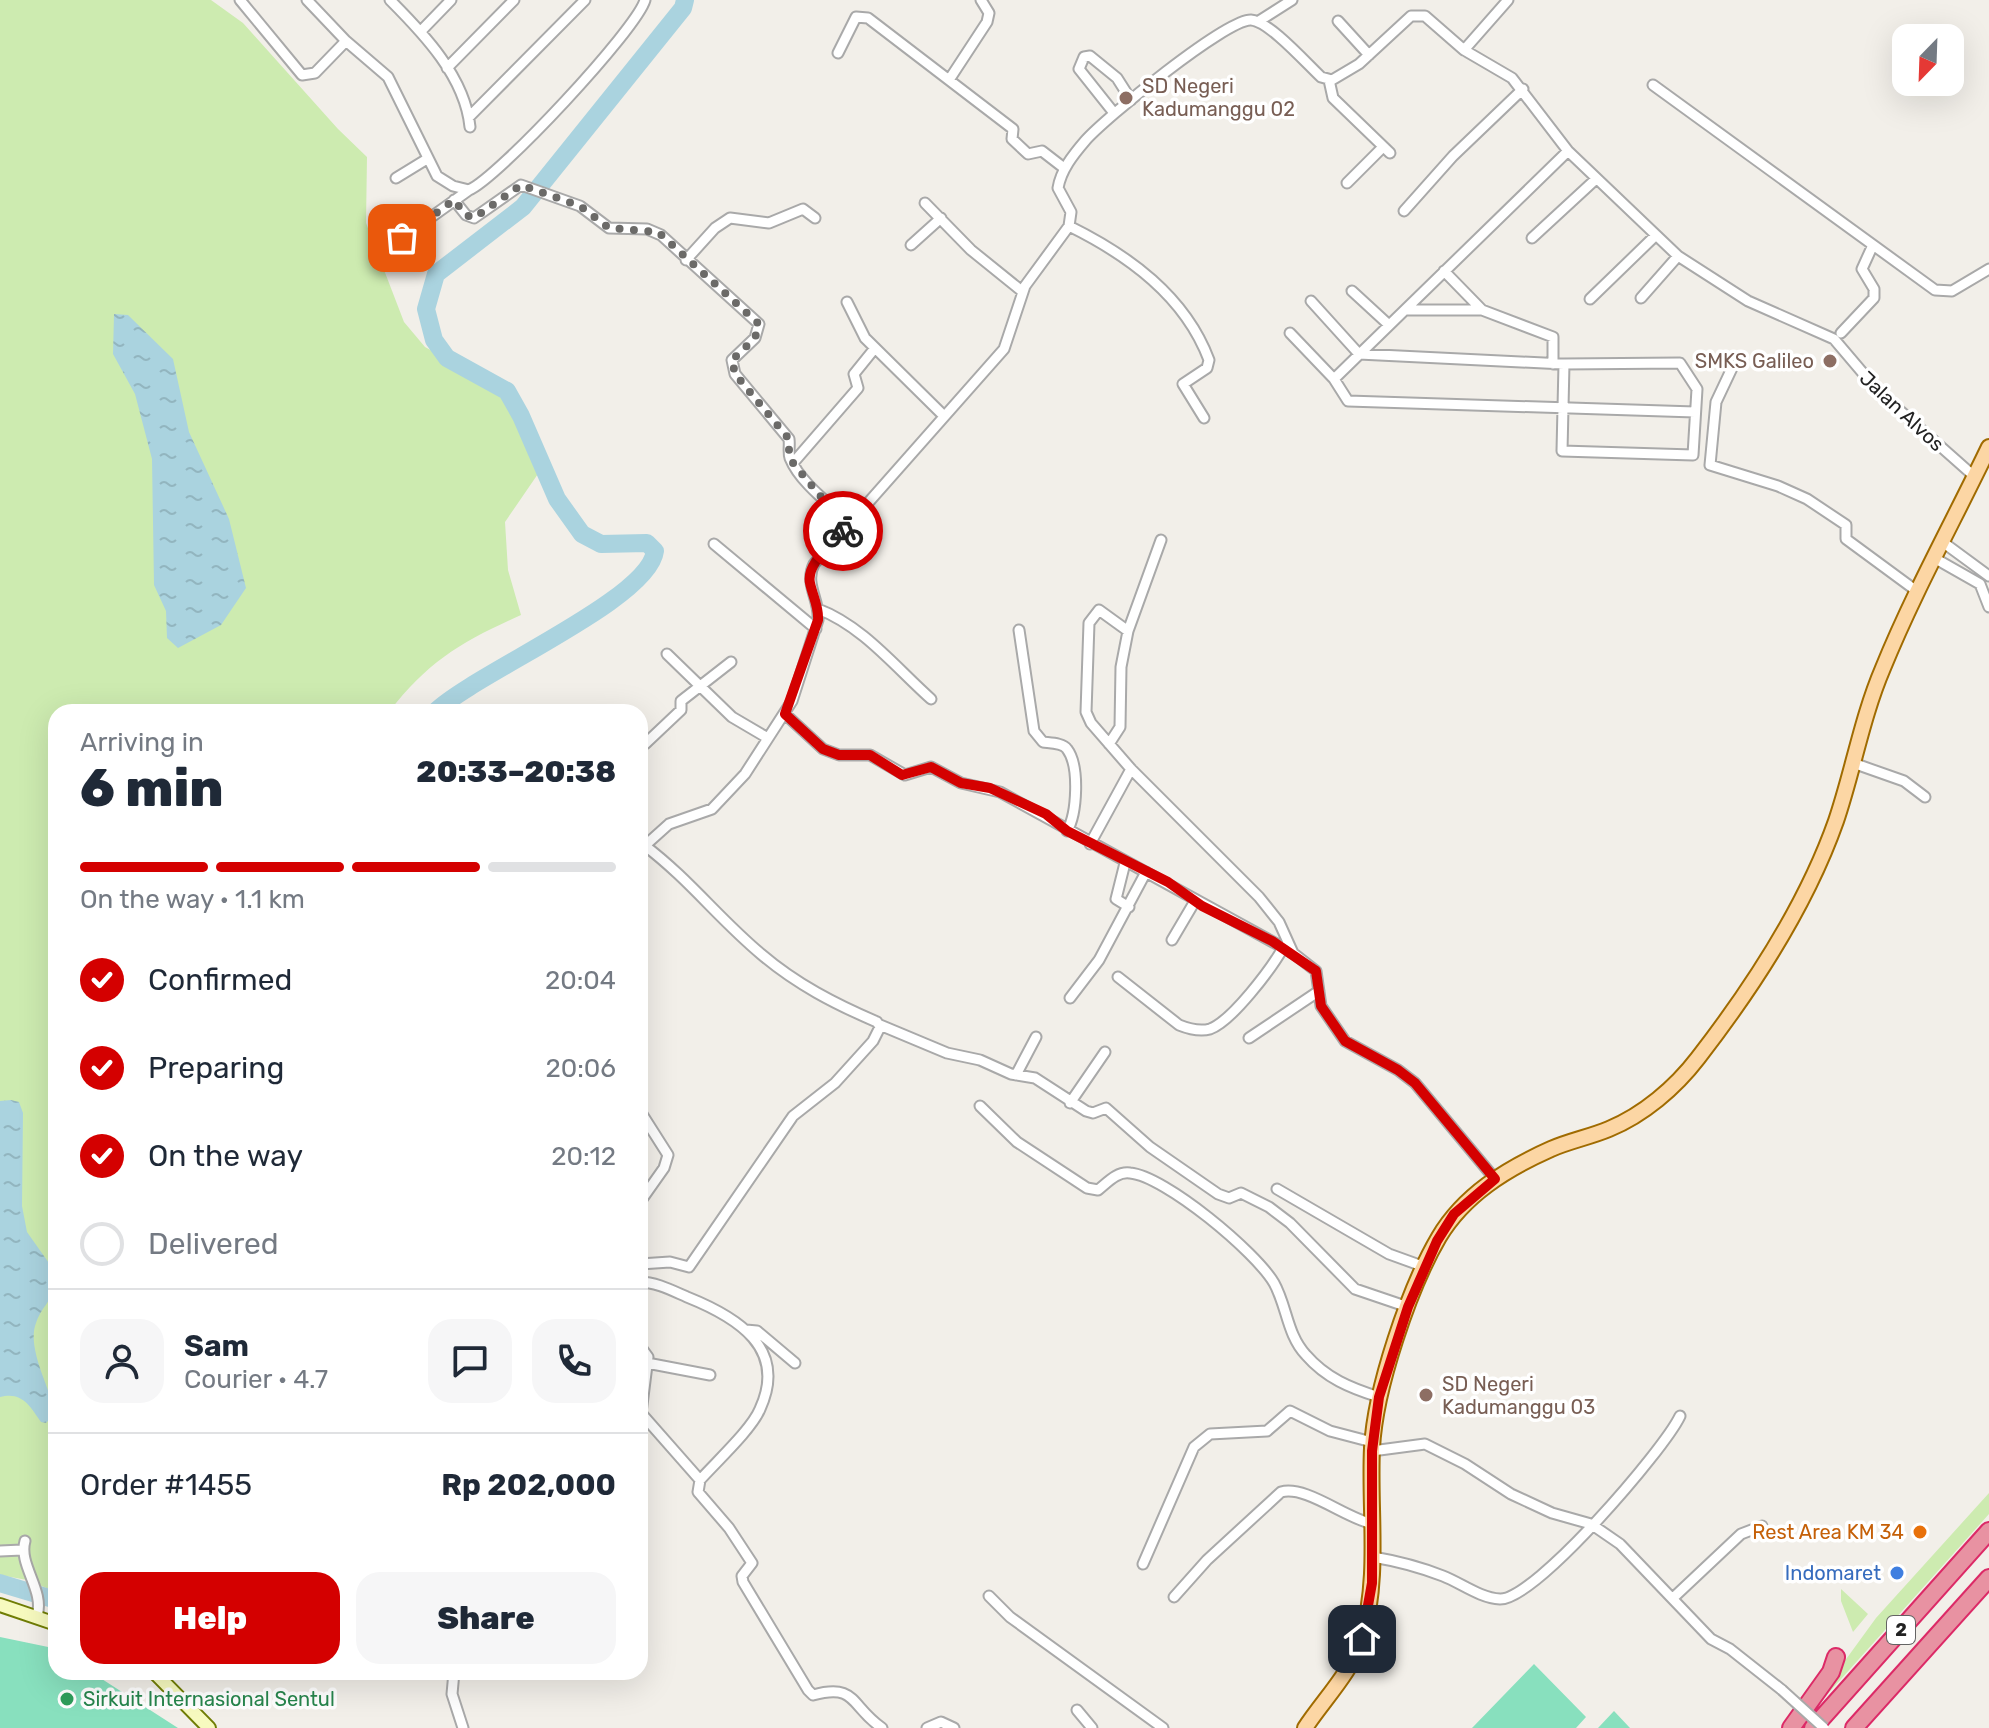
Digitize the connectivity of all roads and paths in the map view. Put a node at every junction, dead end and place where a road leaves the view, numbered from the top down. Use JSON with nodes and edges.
{"nodes":[{"id":1,"x":240,"y":0,"type":"edge"},
{"id":2,"x":307,"y":0,"type":"edge"},
{"id":3,"x":390,"y":0,"type":"edge"},
{"id":4,"x":451,"y":0,"type":"edge"},
{"id":5,"x":514,"y":0,"type":"edge"},
{"id":6,"x":585,"y":0,"type":"edge"},
{"id":7,"x":645,"y":0,"type":"edge"},
{"id":8,"x":981,"y":0,"type":"edge"},
{"id":9,"x":1292,"y":0,"type":"edge"},
{"id":10,"x":1508,"y":0,"type":"edge"},
{"id":11,"x":1259,"y":21,"type":"junction"},
{"id":12,"x":1338,"y":21,"type":"dead end"},
{"id":13,"x":421,"y":31,"type":"junction"},
{"id":14,"x":346,"y":41,"type":"junction"},
{"id":15,"x":1464,"y":50,"type":"junction"},
{"id":16,"x":838,"y":53,"type":"dead end"},
{"id":17,"x":1369,"y":55,"type":"junction"},
{"id":18,"x":447,"y":68,"type":"junction"},
{"id":19,"x":949,"y":80,"type":"junction"},
{"id":20,"x":1329,"y":80,"type":"junction"},
{"id":21,"x":1653,"y":85,"type":"dead end"},
{"id":22,"x":1523,"y":89,"type":"junction"},
{"id":23,"x":1131,"y":100,"type":"junction"},
{"id":24,"x":1114,"y":113,"type":"junction"},
{"id":25,"x":1568,"y":151,"type":"junction"},
{"id":26,"x":427,"y":159,"type":"junction"},
{"id":27,"x":1064,"y":168,"type":"junction"},
{"id":28,"x":396,"y":178,"type":"dead end"},
{"id":29,"x":1596,"y":179,"type":"junction"},
{"id":30,"x":1347,"y":183,"type":"dead end"},
{"id":31,"x":469,"y":190,"type":"junction"},
{"id":32,"x":454,"y":200,"type":"junction"},
{"id":33,"x":925,"y":203,"type":"dead end"},
{"id":34,"x":1404,"y":211,"type":"dead end"},
{"id":35,"x":815,"y":218,"type":"dead end"},
{"id":36,"x":941,"y":218,"type":"junction"},
{"id":37,"x":1069,"y":226,"type":"junction"},
{"id":38,"x":1655,"y":236,"type":"junction"},
{"id":39,"x":402,"y":238,"type":"dead end"},
{"id":40,"x":1532,"y":238,"type":"dead end"},
{"id":41,"x":911,"y":245,"type":"dead end"},
{"id":42,"x":1872,"y":247,"type":"junction"},
{"id":43,"x":1678,"y":256,"type":"junction"},
{"id":44,"x":686,"y":260,"type":"junction"},
{"id":45,"x":1989,"y":269,"type":"edge"},
{"id":46,"x":1444,"y":271,"type":"junction"},
{"id":47,"x":1352,"y":291,"type":"dead end"},
{"id":48,"x":1023,"y":292,"type":"junction"},
{"id":49,"x":1641,"y":298,"type":"dead end"},
{"id":50,"x":1590,"y":299,"type":"dead end"},
{"id":51,"x":1311,"y":301,"type":"dead end"},
{"id":52,"x":847,"y":302,"type":"dead end"},
{"id":53,"x":1406,"y":310,"type":"junction"},
{"id":54,"x":1482,"y":310,"type":"junction"},
{"id":55,"x":1389,"y":325,"type":"junction"},
{"id":56,"x":1290,"y":333,"type":"dead end"},
{"id":57,"x":1837,"y":336,"type":"junction"},
{"id":58,"x":875,"y":348,"type":"junction"},
{"id":59,"x":1359,"y":354,"type":"junction"},
{"id":60,"x":1553,"y":364,"type":"junction"},
{"id":61,"x":1564,"y":364,"type":"junction"},
{"id":62,"x":1733,"y":366,"type":"dead end"},
{"id":63,"x":1334,"y":379,"type":"junction"},
{"id":64,"x":1563,"y":408,"type":"junction"},
{"id":65,"x":1695,"y":412,"type":"junction"},
{"id":66,"x":944,"y":416,"type":"junction"},
{"id":67,"x":1204,"y":418,"type":"dead end"},
{"id":68,"x":1989,"y":447,"type":"edge"},
{"id":69,"x":793,"y":463,"type":"junction"},
{"id":70,"x":1975,"y":477,"type":"junction"},
{"id":71,"x":850,"y":523,"type":"junction"},
{"id":72,"x":1161,"y":540,"type":"dead end"},
{"id":73,"x":1944,"y":543,"type":"junction"},
{"id":74,"x":714,"y":544,"type":"dead end"},
{"id":75,"x":1936,"y":559,"type":"junction"},
{"id":76,"x":1989,"y":576,"type":"edge"},
{"id":77,"x":1918,"y":592,"type":"junction"},
{"id":78,"x":1989,"y":607,"type":"edge"},
{"id":79,"x":818,"y":609,"type":"junction"},
{"id":80,"x":816,"y":629,"type":"junction"},
{"id":81,"x":1019,"y":630,"type":"dead end"},
{"id":82,"x":1128,"y":631,"type":"junction"},
{"id":83,"x":667,"y":654,"type":"dead end"},
{"id":84,"x":731,"y":662,"type":"dead end"},
{"id":85,"x":702,"y":687,"type":"junction"},
{"id":86,"x":931,"y":699,"type":"dead end"},
{"id":87,"x":785,"y":714,"type":"junction"},
{"id":88,"x":766,"y":737,"type":"junction"},
{"id":89,"x":648,"y":741,"type":"edge"},
{"id":90,"x":1109,"y":744,"type":"junction"},
{"id":91,"x":1853,"y":763,"type":"junction"},
{"id":92,"x":1131,"y":769,"type":"junction"},
{"id":93,"x":1925,"y":797,"type":"dead end"},
{"id":94,"x":1067,"y":831,"type":"junction"},
{"id":95,"x":648,"y":843,"type":"edge"},
{"id":96,"x":1090,"y":844,"type":"junction"},
{"id":97,"x":648,"y":852,"type":"edge"},
{"id":98,"x":1125,"y":863,"type":"junction"},
{"id":99,"x":1146,"y":872,"type":"junction"},
{"id":100,"x":1195,"y":901,"type":"junction"},
{"id":101,"x":1129,"y":907,"type":"junction"},
{"id":102,"x":1172,"y":940,"type":"dead end"},
{"id":103,"x":1288,"y":951,"type":"junction"},
{"id":104,"x":1118,"y":977,"type":"dead end"},
{"id":105,"x":1319,"y":991,"type":"junction"},
{"id":106,"x":1070,"y":998,"type":"dead end"},
{"id":107,"x":880,"y":1025,"type":"junction"},
{"id":108,"x":1036,"y":1037,"type":"dead end"},
{"id":109,"x":1249,"y":1038,"type":"dead end"},
{"id":110,"x":1105,"y":1052,"type":"dead end"},
{"id":111,"x":1016,"y":1075,"type":"junction"},
{"id":112,"x":1070,"y":1103,"type":"junction"},
{"id":113,"x":980,"y":1106,"type":"dead end"},
{"id":114,"x":648,"y":1124,"type":"edge"},
{"id":115,"x":1495,"y":1179,"type":"junction"},
{"id":116,"x":1277,"y":1189,"type":"dead end"},
{"id":117,"x":648,"y":1191,"type":"edge"},
{"id":118,"x":648,"y":1263,"type":"edge"},
{"id":119,"x":1425,"y":1267,"type":"junction"},
{"id":120,"x":648,"y":1285,"type":"edge"},
{"id":121,"x":1408,"y":1307,"type":"junction"},
{"id":122,"x":746,"y":1330,"type":"junction"},
{"id":123,"x":648,"y":1363,"type":"edge"},
{"id":124,"x":795,"y":1363,"type":"dead end"},
{"id":125,"x":710,"y":1375,"type":"dead end"},
{"id":126,"x":1379,"y":1397,"type":"junction"},
{"id":127,"x":1680,"y":1416,"type":"dead end"},
{"id":128,"x":648,"y":1421,"type":"edge"},
{"id":129,"x":1372,"y":1446,"type":"junction"},
{"id":130,"x":700,"y":1480,"type":"junction"},
{"id":131,"x":1373,"y":1524,"type":"junction"},
{"id":132,"x":1591,"y":1524,"type":"junction"},
{"id":133,"x":1762,"y":1526,"type":"dead end"},
{"id":134,"x":1989,"y":1531,"type":"edge"},
{"id":135,"x":0,"y":1551,"type":"edge"},
{"id":136,"x":1373,"y":1557,"type":"junction"},
{"id":137,"x":1143,"y":1564,"type":"dead end"},
{"id":138,"x":1989,"y":1578,"type":"edge"},
{"id":139,"x":989,"y":1596,"type":"dead end"},
{"id":140,"x":1174,"y":1597,"type":"dead end"},
{"id":141,"x":1673,"y":1598,"type":"junction"},
{"id":142,"x":0,"y":1605,"type":"edge"},
{"id":143,"x":39,"y":1610,"type":"junction"},
{"id":144,"x":48,"y":1617,"type":"edge"},
{"id":145,"x":1836,"y":1657,"type":"dead end"},
{"id":146,"x":162,"y":1680,"type":"edge"},
{"id":147,"x":453,"y":1680,"type":"edge"},
{"id":148,"x":1077,"y":1710,"type":"dead end"},
{"id":149,"x":460,"y":1727,"type":"edge"},
{"id":150,"x":209,"y":1728,"type":"edge"},
{"id":151,"x":882,"y":1728,"type":"edge"},
{"id":152,"x":927,"y":1728,"type":"edge"},
{"id":153,"x":954,"y":1728,"type":"edge"},
{"id":154,"x":1092,"y":1728,"type":"edge"},
{"id":155,"x":1163,"y":1728,"type":"edge"},
{"id":156,"x":1305,"y":1728,"type":"edge"},
{"id":157,"x":1791,"y":1728,"type":"edge"},
{"id":158,"x":1813,"y":1728,"type":"edge"},
{"id":159,"x":1824,"y":1728,"type":"edge"},
{"id":160,"x":1854,"y":1728,"type":"edge"}],
"edges":[{"from":1,"to":14,"type":"street"},
{"from":2,"to":14,"type":"street"},
{"from":3,"to":13,"type":"street"},
{"from":4,"to":13,"type":"street"},
{"from":5,"to":18,"type":"street"},
{"from":6,"to":18,"type":"street"},
{"from":7,"to":31,"type":"street"},
{"from":8,"to":19,"type":"street"},
{"from":9,"to":11,"type":"street"},
{"from":10,"to":15,"type":"street"},
{"from":11,"to":20,"type":"street"},
{"from":11,"to":23,"type":"street"},
{"from":12,"to":17,"type":"street"},
{"from":13,"to":18,"type":"street"},
{"from":14,"to":26,"type":"street"},
{"from":15,"to":17,"type":"street"},
{"from":15,"to":22,"type":"street"},
{"from":16,"to":19,"type":"street"},
{"from":17,"to":20,"type":"street"},
{"from":19,"to":27,"type":"street"},
{"from":20,"to":30,"type":"street"},
{"from":21,"to":42,"type":"street"},
{"from":22,"to":25,"type":"street"},
{"from":22,"to":34,"type":"street"},
{"from":23,"to":24,"type":"street"},
{"from":23,"to":24,"type":"street"},
{"from":24,"to":27,"type":"street"},
{"from":25,"to":29,"type":"street"},
{"from":25,"to":46,"type":"street"},
{"from":26,"to":28,"type":"street"},
{"from":26,"to":31,"type":"street"},
{"from":27,"to":37,"type":"street"},
{"from":29,"to":38,"type":"street"},
{"from":29,"to":40,"type":"street"},
{"from":31,"to":32,"type":"street"},
{"from":32,"to":39,"type":"street"},
{"from":32,"to":44,"type":"street"},
{"from":33,"to":36,"type":"street"},
{"from":35,"to":44,"type":"street"},
{"from":36,"to":41,"type":"street"},
{"from":36,"to":48,"type":"street"},
{"from":37,"to":48,"type":"street"},
{"from":37,"to":67,"type":"street"},
{"from":38,"to":43,"type":"street"},
{"from":38,"to":50,"type":"street"},
{"from":42,"to":45,"type":"street"},
{"from":42,"to":57,"type":"street"},
{"from":43,"to":49,"type":"street"},
{"from":43,"to":57,"type":"street"},
{"from":44,"to":69,"type":"street"},
{"from":46,"to":53,"type":"street"},
{"from":46,"to":54,"type":"street"},
{"from":47,"to":55,"type":"street"},
{"from":48,"to":66,"type":"street"},
{"from":51,"to":59,"type":"street"},
{"from":52,"to":58,"type":"street"},
{"from":53,"to":54,"type":"street"},
{"from":53,"to":55,"type":"street"},
{"from":54,"to":60,"type":"street"},
{"from":55,"to":59,"type":"street"},
{"from":56,"to":63,"type":"street"},
{"from":57,"to":70,"type":"street","name":"Jalan Alvos"},
{"from":58,"to":66,"type":"street"},
{"from":58,"to":69,"type":"street"},
{"from":59,"to":60,"type":"street"},
{"from":59,"to":63,"type":"street"},
{"from":60,"to":61,"type":"street"},
{"from":61,"to":64,"type":"street"},
{"from":61,"to":65,"type":"street"},
{"from":62,"to":77,"type":"street"},
{"from":63,"to":64,"type":"street"},
{"from":64,"to":65,"type":"street"},
{"from":64,"to":65,"type":"street"},
{"from":66,"to":71,"type":"street"},
{"from":68,"to":70,"type":"main road"},
{"from":69,"to":71,"type":"street"},
{"from":70,"to":73,"type":"main road"},
{"from":71,"to":79,"type":"street"},
{"from":72,"to":82,"type":"street"},
{"from":73,"to":75,"type":"main road"},
{"from":73,"to":76,"type":"street"},
{"from":74,"to":80,"type":"street"},
{"from":75,"to":77,"type":"main road"},
{"from":75,"to":78,"type":"street"},
{"from":77,"to":91,"type":"main road"},
{"from":79,"to":80,"type":"street"},
{"from":79,"to":86,"type":"street"},
{"from":80,"to":87,"type":"street"},
{"from":81,"to":94,"type":"street"},
{"from":82,"to":90,"type":"street"},
{"from":82,"to":90,"type":"street"},
{"from":83,"to":85,"type":"street"},
{"from":84,"to":85,"type":"street"},
{"from":85,"to":88,"type":"street"},
{"from":85,"to":89,"type":"street"},
{"from":87,"to":88,"type":"street"},
{"from":87,"to":94,"type":"street"},
{"from":88,"to":95,"type":"street"},
{"from":90,"to":92,"type":"street"},
{"from":91,"to":93,"type":"street"},
{"from":91,"to":115,"type":"main road"},
{"from":92,"to":96,"type":"street"},
{"from":92,"to":103,"type":"street"},
{"from":94,"to":96,"type":"street"},
{"from":96,"to":98,"type":"street"},
{"from":97,"to":107,"type":"street"},
{"from":98,"to":99,"type":"street"},
{"from":98,"to":101,"type":"street"},
{"from":99,"to":100,"type":"street"},
{"from":99,"to":101,"type":"street"},
{"from":100,"to":102,"type":"street"},
{"from":100,"to":103,"type":"street"},
{"from":101,"to":106,"type":"street"},
{"from":103,"to":104,"type":"street"},
{"from":103,"to":105,"type":"street"},
{"from":105,"to":109,"type":"street"},
{"from":105,"to":115,"type":"street"},
{"from":107,"to":111,"type":"street"},
{"from":107,"to":118,"type":"street"},
{"from":108,"to":111,"type":"street"},
{"from":110,"to":112,"type":"street"},
{"from":111,"to":112,"type":"street"},
{"from":112,"to":121,"type":"street"},
{"from":113,"to":126,"type":"street"},
{"from":114,"to":117,"type":"street"},
{"from":115,"to":119,"type":"main road"},
{"from":116,"to":119,"type":"street"},
{"from":119,"to":121,"type":"main road"},
{"from":120,"to":122,"type":"street"},
{"from":121,"to":126,"type":"main road"},
{"from":122,"to":124,"type":"street"},
{"from":122,"to":130,"type":"street"},
{"from":123,"to":125,"type":"street"},
{"from":126,"to":129,"type":"main road"},
{"from":127,"to":132,"type":"street"},
{"from":128,"to":130,"type":"street"},
{"from":129,"to":131,"type":"main road"},
{"from":129,"to":132,"type":"street"},
{"from":129,"to":137,"type":"street"},
{"from":130,"to":151,"type":"street"},
{"from":131,"to":136,"type":"main road"},
{"from":131,"to":140,"type":"street"},
{"from":132,"to":136,"type":"street"},
{"from":132,"to":141,"type":"street"},
{"from":133,"to":141,"type":"street"},
{"from":134,"to":158,"type":"highway","number":"2"},
{"from":135,"to":143,"type":"street"},
{"from":136,"to":156,"type":"main road"},
{"from":138,"to":160,"type":"highway","number":"2"},
{"from":139,"to":155,"type":"street"},
{"from":141,"to":159,"type":"street","bridge":true},
{"from":142,"to":143,"type":"street"},
{"from":143,"to":144,"type":"street"},
{"from":145,"to":157,"type":"highway"},
{"from":146,"to":150,"type":"street"},
{"from":147,"to":149,"type":"street"},
{"from":148,"to":154,"type":"street"},
{"from":152,"to":153,"type":"street"}]}
